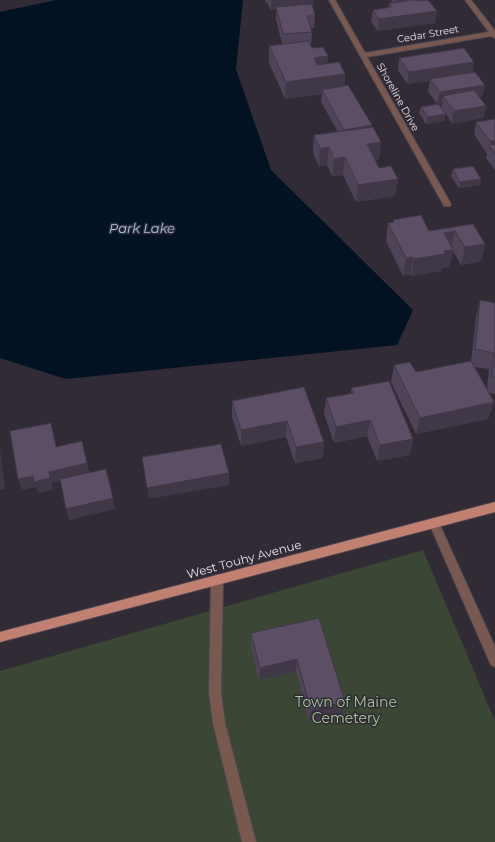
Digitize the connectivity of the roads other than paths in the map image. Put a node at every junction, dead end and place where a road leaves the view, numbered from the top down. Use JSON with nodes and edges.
{"nodes":[{"id":1,"x":332,"y":0,"type":"edge"},
{"id":2,"x":468,"y":0,"type":"edge"},
{"id":3,"x":494,"y":34,"type":"edge"},
{"id":4,"x":364,"y":55,"type":"junction"},
{"id":5,"x":447,"y":204,"type":"dead end"},
{"id":6,"x":495,"y":507,"type":"edge"},
{"id":7,"x":434,"y":523,"type":"junction"},
{"id":8,"x":217,"y":580,"type":"junction"},
{"id":9,"x":0,"y":637,"type":"edge"},
{"id":10,"x":495,"y":661,"type":"edge"},
{"id":11,"x":249,"y":842,"type":"edge"}],
"edges":[{"from":1,"to":4,"type":"street","name":"Shoreline Drive"},
{"from":2,"to":3,"type":"street"},
{"from":3,"to":4,"type":"street","name":"Cedar Street"},
{"from":4,"to":5,"type":"street","name":"Shoreline Drive"},
{"from":6,"to":7,"type":"main road","name":"West Touhy Avenue"},
{"from":7,"to":8,"type":"main road","name":"West Touhy Avenue"},
{"from":7,"to":10,"type":"street"},
{"from":8,"to":9,"type":"main road","name":"West Touhy Avenue"},
{"from":8,"to":11,"type":"street"}]}
